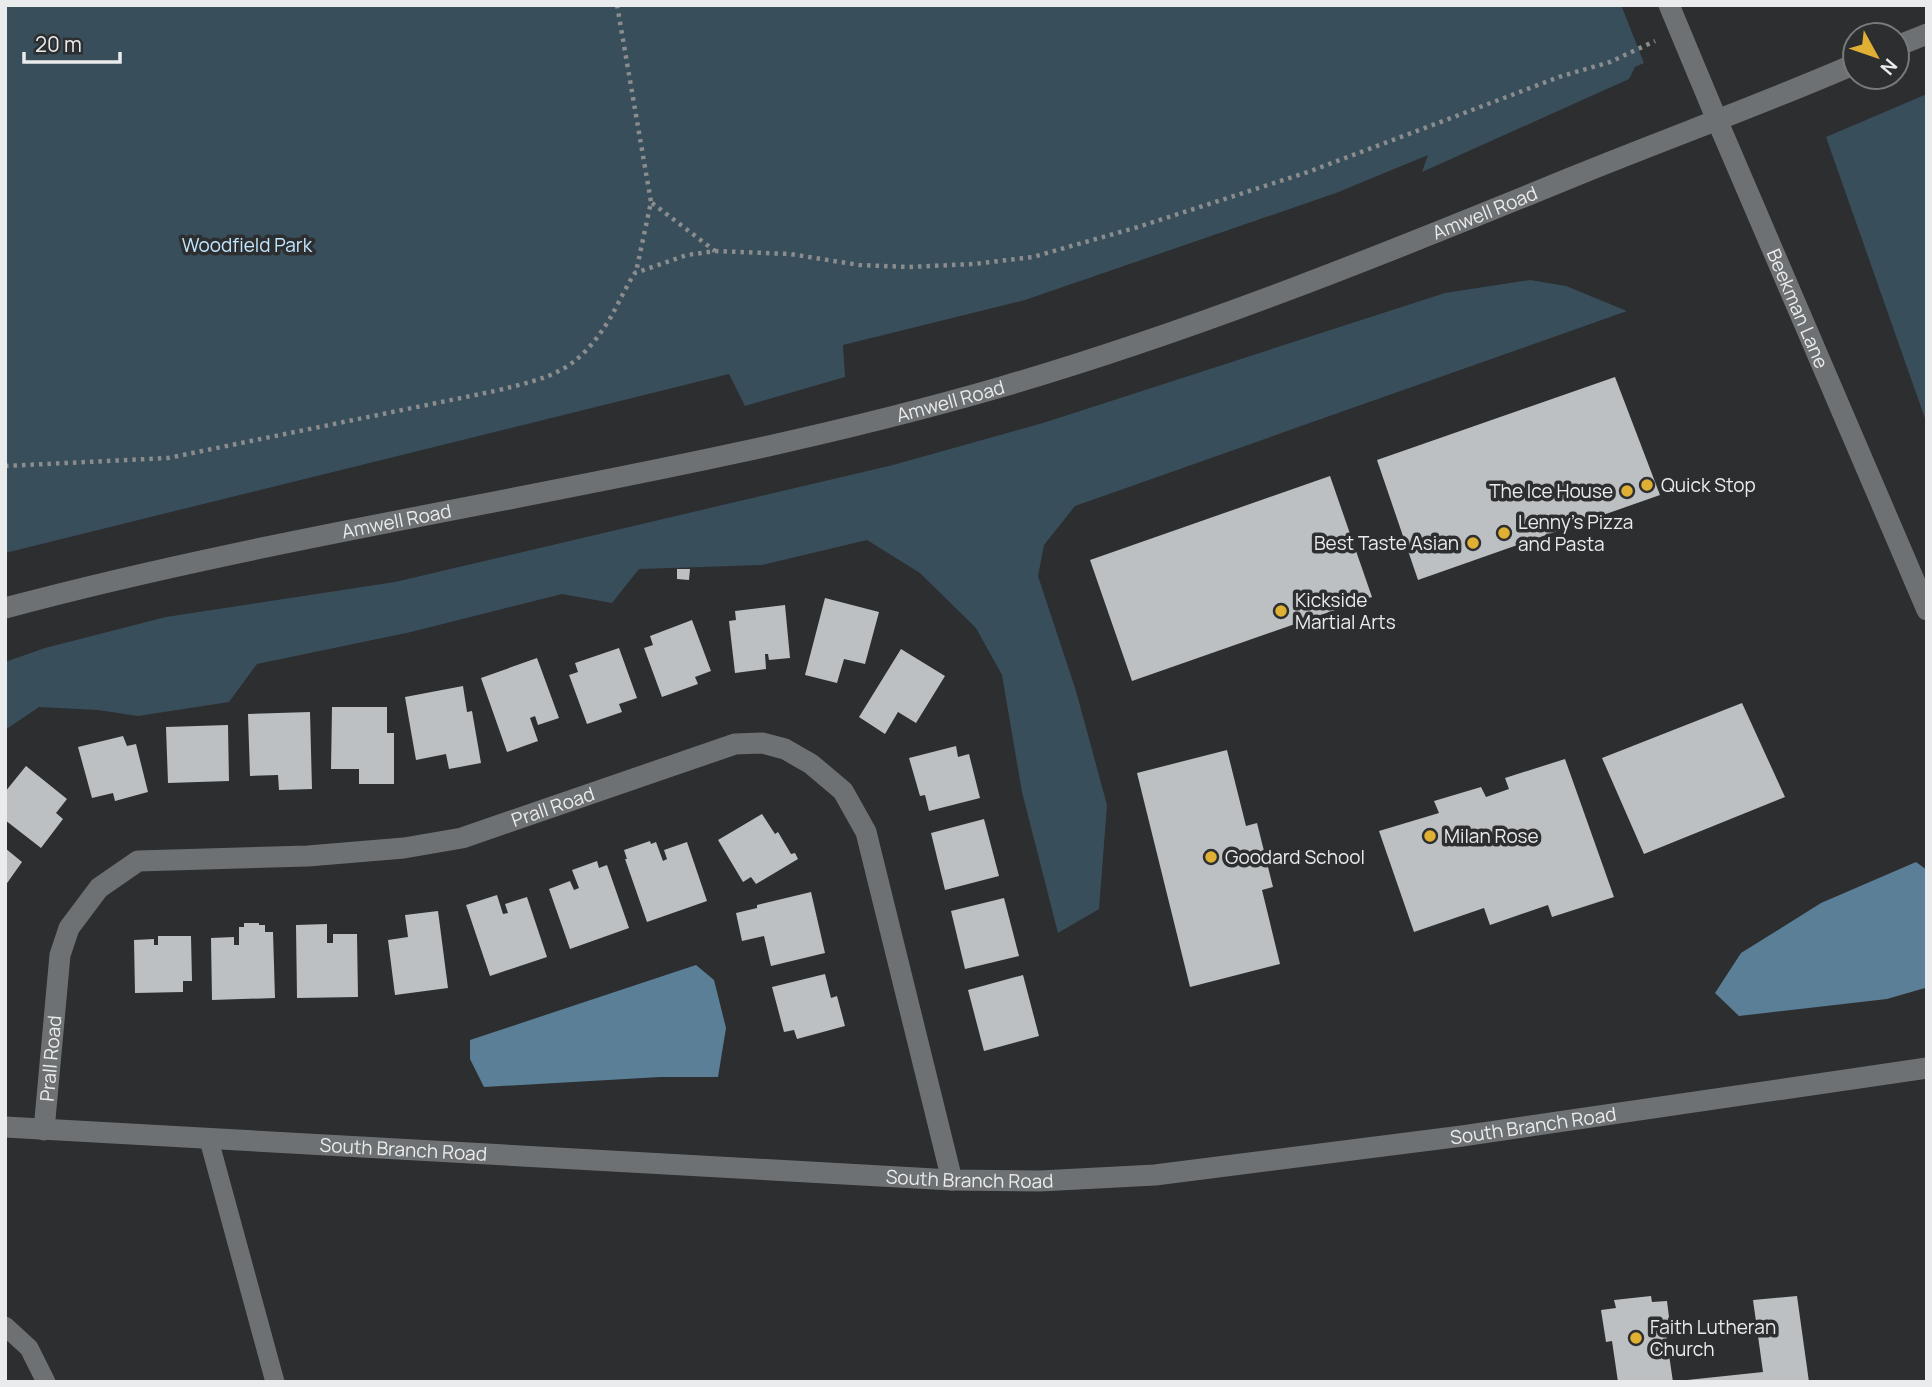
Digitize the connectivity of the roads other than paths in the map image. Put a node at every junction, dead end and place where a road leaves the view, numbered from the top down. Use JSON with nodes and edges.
{"nodes":[{"id":1,"x":1669,"y":5,"type":"edge"},
{"id":2,"x":1841,"y":70,"type":"edge"},
{"id":3,"x":1717,"y":120,"type":"junction"},
{"id":4,"x":5,"y":608,"type":"edge"},
{"id":5,"x":1927,"y":610,"type":"edge"},
{"id":6,"x":1927,"y":1068,"type":"edge"},
{"id":7,"x":5,"y":1127,"type":"edge"},
{"id":8,"x":44,"y":1129,"type":"junction"},
{"id":9,"x":209,"y":1140,"type":"junction"},
{"id":10,"x":952,"y":1180,"type":"junction"},
{"id":11,"x":5,"y":1326,"type":"edge"},
{"id":12,"x":46,"y":1382,"type":"edge"},
{"id":13,"x":275,"y":1382,"type":"edge"}],
"edges":[{"from":1,"to":3,"type":"street","name":"Beekman Lane"},
{"from":2,"to":3,"type":"street","name":"Amwell Road"},
{"from":3,"to":4,"type":"street","name":"Amwell Road"},
{"from":3,"to":5,"type":"street","name":"Beekman Lane"},
{"from":6,"to":10,"type":"street","name":"South Branch Road"},
{"from":7,"to":8,"type":"street","name":"South Branch Road"},
{"from":8,"to":9,"type":"street","name":"South Branch Road"},
{"from":8,"to":10,"type":"street","name":"Prall Road"},
{"from":9,"to":10,"type":"street","name":"South Branch Road"},
{"from":9,"to":13,"type":"lane"},
{"from":11,"to":12,"type":"lane"}]}
